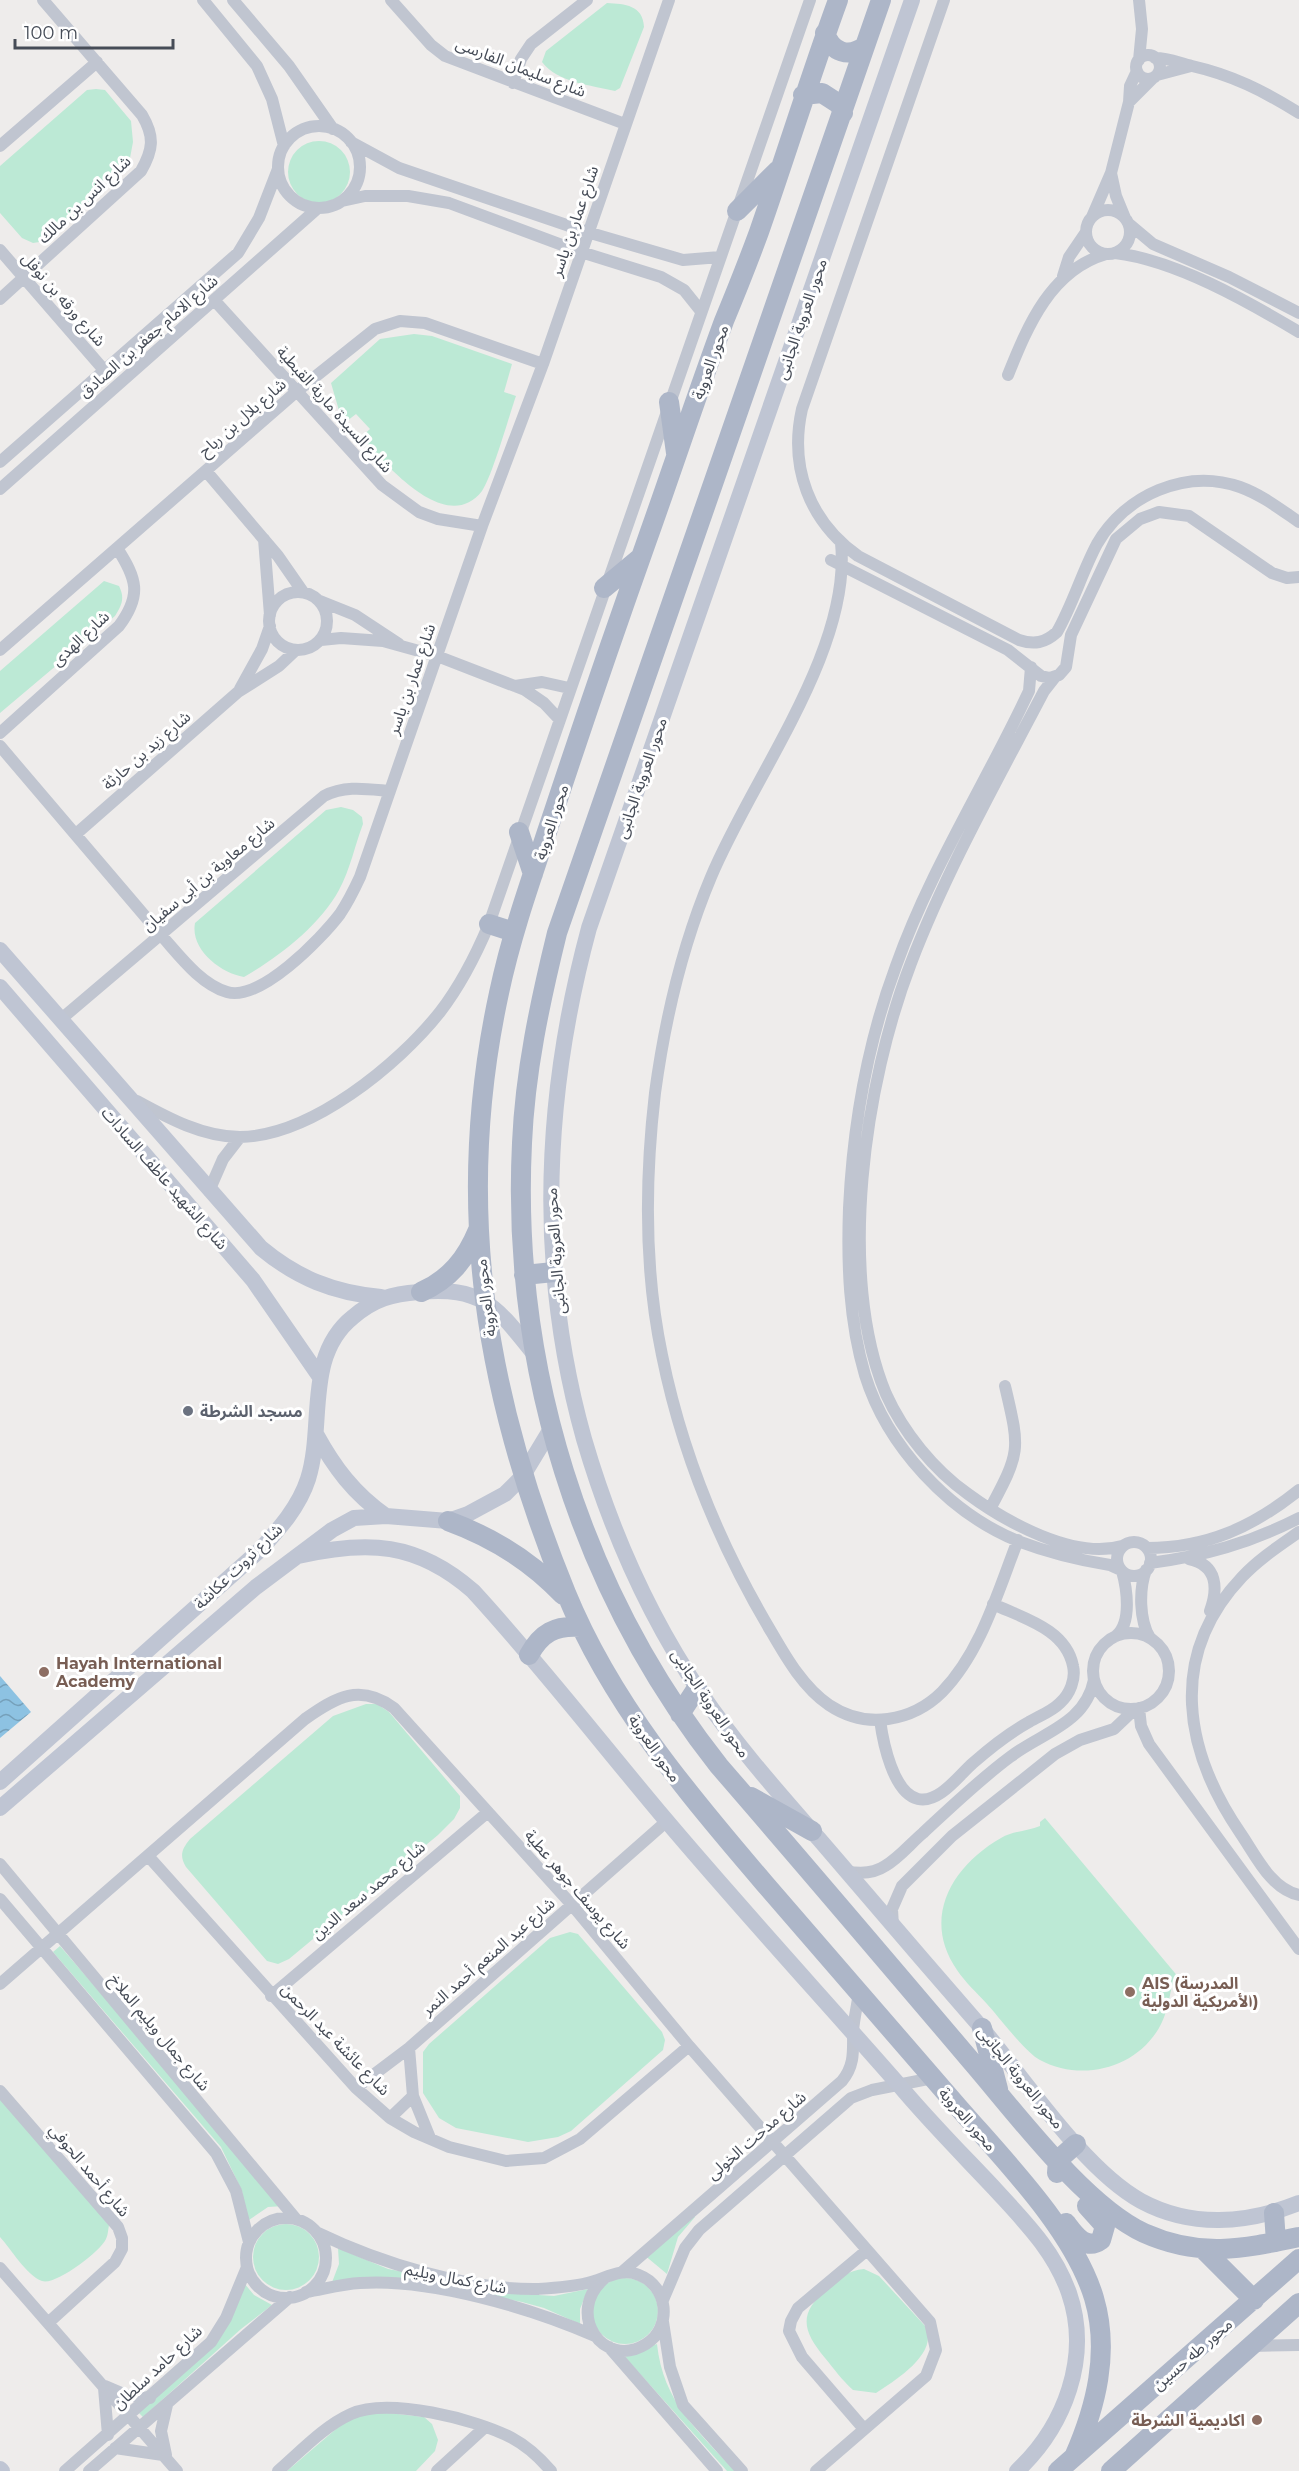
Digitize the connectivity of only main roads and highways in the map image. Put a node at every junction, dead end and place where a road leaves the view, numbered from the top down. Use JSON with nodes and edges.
{"nodes":[{"id":1,"x":838,"y":0,"type":"edge"},
{"id":2,"x":881,"y":0,"type":"edge"},
{"id":3,"x":825,"y":33,"type":"junction"},
{"id":4,"x":865,"y":46,"type":"junction"},
{"id":5,"x":803,"y":95,"type":"junction"},
{"id":6,"x":843,"y":113,"type":"junction"},
{"id":7,"x":780,"y":168,"type":"junction"},
{"id":8,"x":737,"y":211,"type":"road end"},
{"id":9,"x":669,"y":402,"type":"road end"},
{"id":10,"x":677,"y":456,"type":"junction"},
{"id":11,"x":640,"y":558,"type":"junction"},
{"id":12,"x":604,"y":588,"type":"road end"},
{"id":13,"x":519,"y":832,"type":"road end"},
{"id":14,"x":533,"y":874,"type":"junction"},
{"id":15,"x":489,"y":924,"type":"road end"},
{"id":16,"x":514,"y":932,"type":"junction"},
{"id":17,"x":479,"y":1228,"type":"junction"},
{"id":18,"x":554,"y":1272,"type":"road end"},
{"id":19,"x":524,"y":1275,"type":"junction"},
{"id":20,"x":421,"y":1292,"type":"road end"},
{"id":21,"x":448,"y":1521,"type":"road end"},
{"id":22,"x":570,"y":1603,"type":"junction"},
{"id":23,"x":580,"y":1627,"type":"junction"},
{"id":24,"x":529,"y":1655,"type":"road end"},
{"id":25,"x":697,"y":1688,"type":"road end"},
{"id":26,"x":680,"y":1714,"type":"junction"},
{"id":27,"x":740,"y":1790,"type":"junction"},
{"id":28,"x":812,"y":1831,"type":"road end"},
{"id":29,"x":982,"y":2028,"type":"road end"},
{"id":30,"x":1000,"y":2094,"type":"junction"},
{"id":31,"x":1076,"y":2144,"type":"road end"},
{"id":32,"x":1058,"y":2160,"type":"junction"},
{"id":33,"x":1013,"y":2172,"type":"junction"},
{"id":34,"x":1274,"y":2213,"type":"road end"},
{"id":35,"x":1299,"y":2237,"type":"edge"},
{"id":36,"x":1276,"y":2242,"type":"junction"},
{"id":37,"x":1205,"y":2251,"type":"junction"},
{"id":38,"x":1299,"y":2259,"type":"edge"},
{"id":39,"x":1254,"y":2300,"type":"junction"},
{"id":40,"x":1299,"y":2303,"type":"edge"},
{"id":41,"x":1074,"y":2457,"type":"junction"},
{"id":42,"x":1058,"y":2471,"type":"edge"},
{"id":43,"x":1111,"y":2471,"type":"edge"}],
"edges":[{"from":1,"to":3,"type":"main road","name":"محور العروبة"},
{"from":2,"to":4,"type":"main road"},
{"from":3,"to":4,"type":"main road"},
{"from":3,"to":5,"type":"main road","name":"محور العروبة"},
{"from":4,"to":6,"type":"main road"},
{"from":5,"to":6,"type":"main road"},
{"from":5,"to":7,"type":"main road","name":"محور العروبة"},
{"from":6,"to":19,"type":"main road"},
{"from":7,"to":8,"type":"main road"},
{"from":7,"to":10,"type":"main road","name":"محور العروبة"},
{"from":9,"to":10,"type":"main road"},
{"from":10,"to":11,"type":"main road","name":"محور العروبة"},
{"from":11,"to":12,"type":"main road"},
{"from":11,"to":14,"type":"main road","name":"محور العروبة"},
{"from":13,"to":14,"type":"main road"},
{"from":14,"to":16,"type":"main road","name":"محور العروبة"},
{"from":15,"to":16,"type":"main road"},
{"from":16,"to":17,"type":"main road","name":"محور العروبة"},
{"from":17,"to":20,"type":"main road"},
{"from":17,"to":22,"type":"main road","name":"محور العروبة"},
{"from":18,"to":19,"type":"main road"},
{"from":19,"to":26,"type":"main road"},
{"from":21,"to":22,"type":"main road"},
{"from":22,"to":23,"type":"main road","name":"محور العروبة"},
{"from":23,"to":24,"type":"main road"},
{"from":23,"to":33,"type":"main road","name":"محور العروبة"},
{"from":25,"to":26,"type":"main road"},
{"from":26,"to":27,"type":"main road"},
{"from":27,"to":28,"type":"main road"},
{"from":27,"to":30,"type":"main road"},
{"from":29,"to":30,"type":"main road"},
{"from":30,"to":32,"type":"main road"},
{"from":31,"to":32,"type":"main road"},
{"from":32,"to":33,"type":"main road"},
{"from":32,"to":37,"type":"main road"},
{"from":33,"to":41,"type":"main road","name":"محور العروبة"},
{"from":34,"to":36,"type":"main road"},
{"from":35,"to":36,"type":"main road"},
{"from":36,"to":37,"type":"main road"},
{"from":37,"to":39,"type":"main road"},
{"from":38,"to":39,"type":"main road","name":"محور طه حسين"},
{"from":39,"to":41,"type":"main road","name":"محور طه حسين"},
{"from":40,"to":43,"type":"main road","name":"محور طه حسين"},
{"from":41,"to":42,"type":"main road","name":"محور طه حسين"}]}
